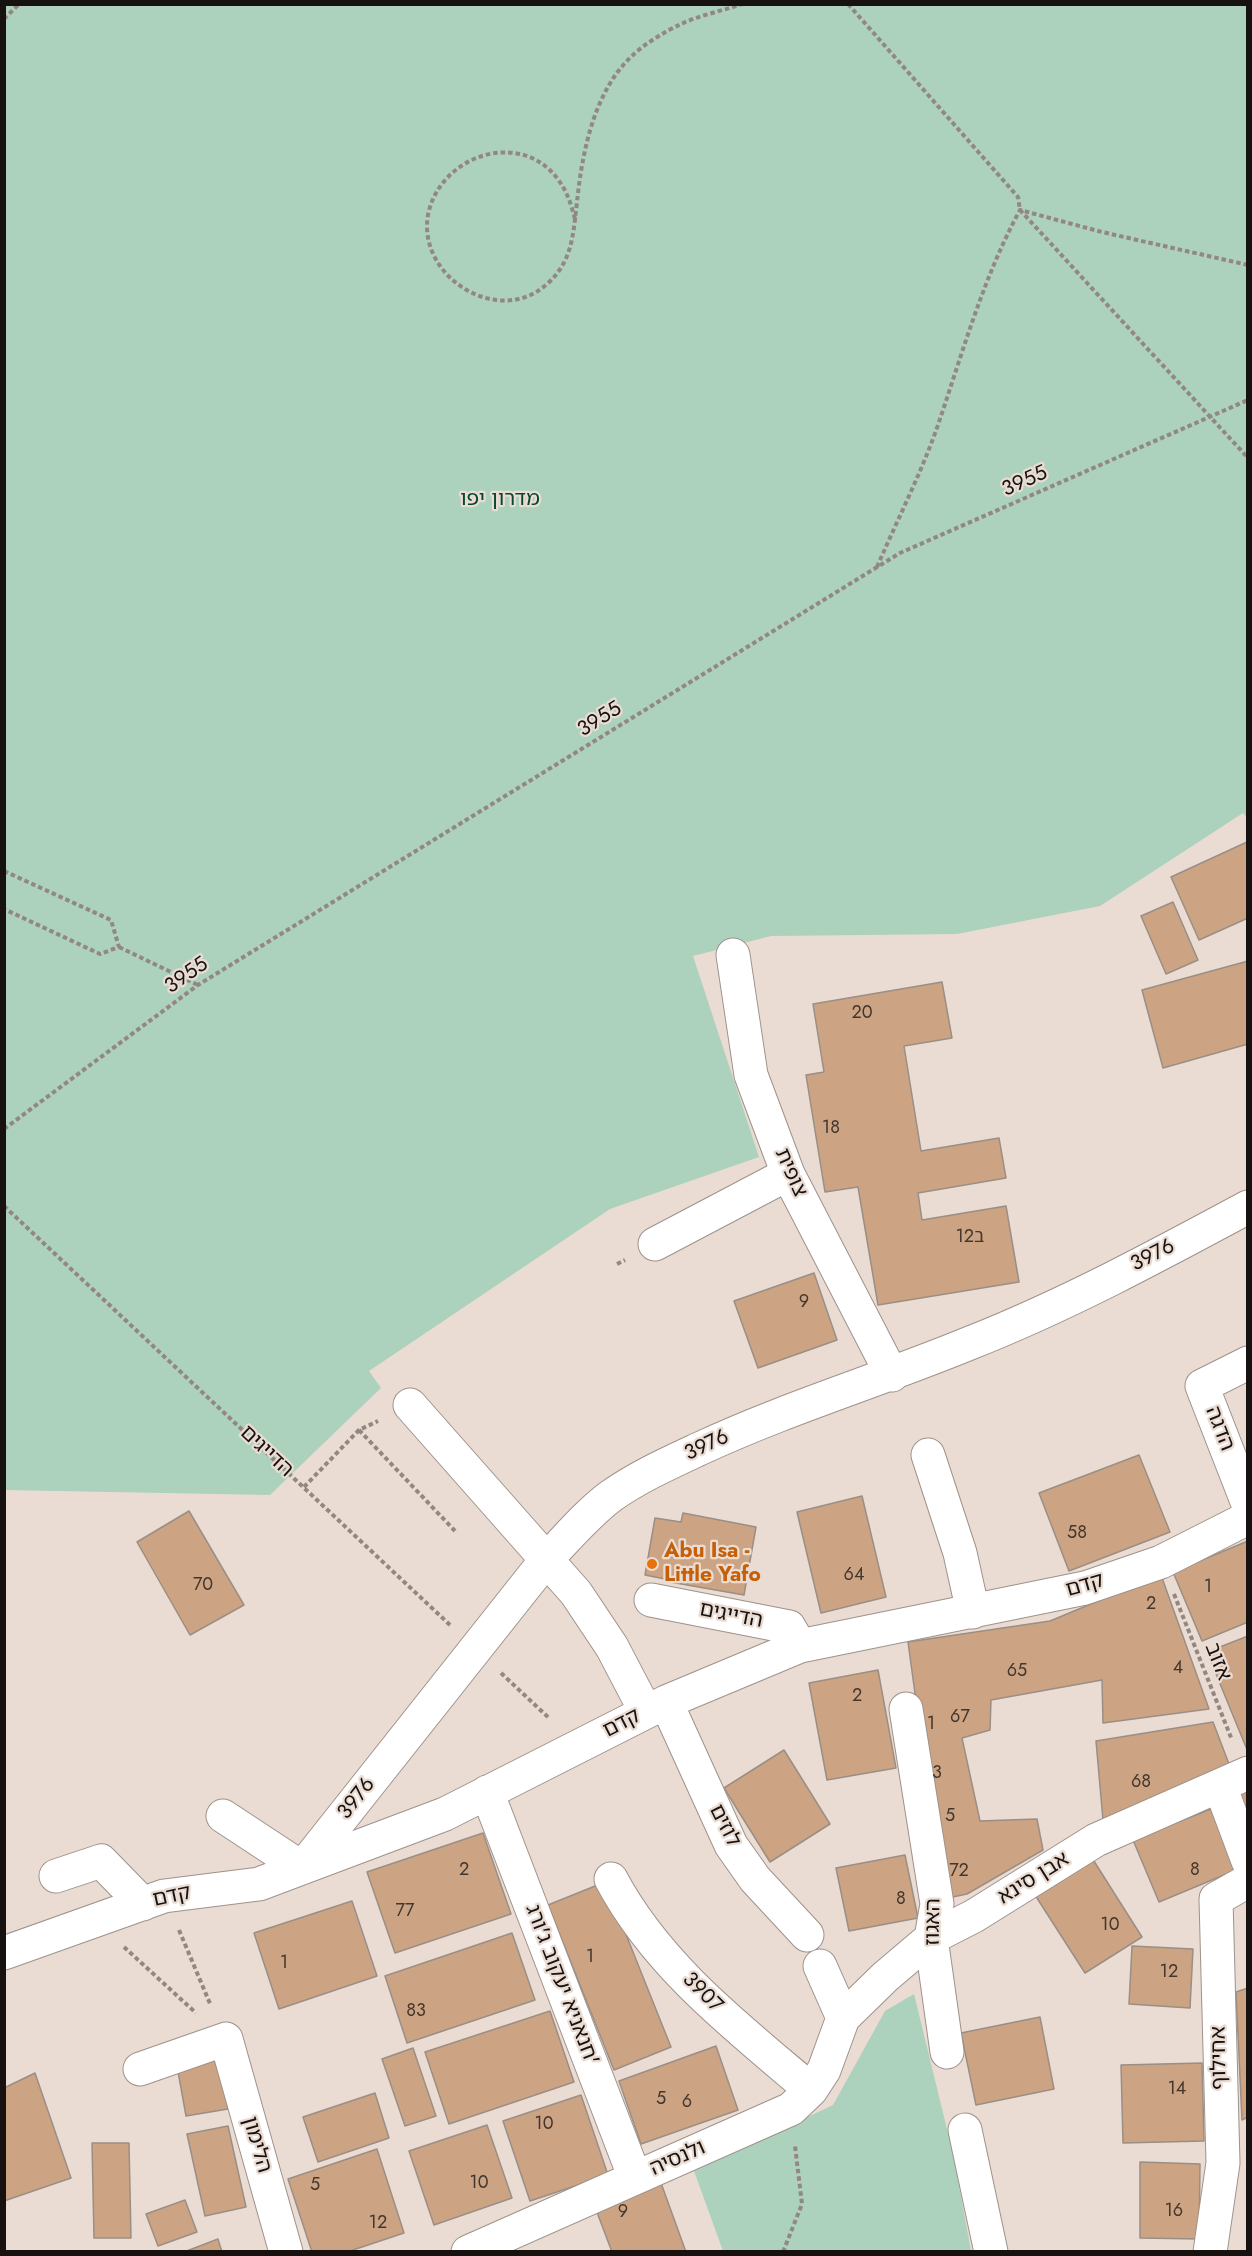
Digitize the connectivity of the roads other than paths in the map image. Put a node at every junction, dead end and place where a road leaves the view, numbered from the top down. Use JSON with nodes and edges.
{"nodes":[{"id":1,"x":733,"y":955,"type":"dead end"},
{"id":2,"x":788,"y":1174,"type":"junction"},
{"id":3,"x":1248,"y":1207,"type":"edge"},
{"id":4,"x":655,"y":1244,"type":"dead end"},
{"id":5,"x":1248,"y":1363,"type":"edge"},
{"id":6,"x":892,"y":1375,"type":"junction"},
{"id":7,"x":410,"y":1405,"type":"road end"},
{"id":8,"x":928,"y":1455,"type":"dead end"},
{"id":9,"x":1248,"y":1504,"type":"edge"},
{"id":10,"x":1248,"y":1518,"type":"edge"},
{"id":11,"x":546,"y":1560,"type":"junction"},
{"id":12,"x":651,"y":1600,"type":"dead end"},
{"id":13,"x":973,"y":1612,"type":"junction"},
{"id":14,"x":800,"y":1646,"type":"junction"},
{"id":15,"x":656,"y":1707,"type":"junction"},
{"id":16,"x":906,"y":1708,"type":"dead end"},
{"id":17,"x":1238,"y":1778,"type":"edge"},
{"id":18,"x":487,"y":1792,"type":"junction"},
{"id":19,"x":224,"y":1816,"type":"dead end"},
{"id":20,"x":1248,"y":1861,"type":"edge"},
{"id":21,"x":302,"y":1868,"type":"junction"},
{"id":22,"x":56,"y":1876,"type":"dead end"},
{"id":23,"x":611,"y":1879,"type":"dead end"},
{"id":24,"x":1248,"y":1881,"type":"edge"},
{"id":25,"x":153,"y":1900,"type":"junction"},
{"id":26,"x":807,"y":1935,"type":"dead end"},
{"id":27,"x":932,"y":1938,"type":"junction"},
{"id":28,"x":4,"y":1953,"type":"edge"},
{"id":29,"x":820,"y":1966,"type":"dead end"},
{"id":30,"x":843,"y":2018,"type":"junction"},
{"id":31,"x":947,"y":2052,"type":"dead end"},
{"id":32,"x":140,"y":2069,"type":"dead end"},
{"id":33,"x":801,"y":2100,"type":"junction"},
{"id":34,"x":965,"y":2130,"type":"dead end"},
{"id":35,"x":1235,"y":2157,"type":"edge"},
{"id":36,"x":635,"y":2178,"type":"junction"},
{"id":37,"x":286,"y":2252,"type":"edge"},
{"id":38,"x":468,"y":2252,"type":"edge"},
{"id":39,"x":991,"y":2252,"type":"edge"},
{"id":40,"x":1210,"y":2252,"type":"edge"}],
"edges":[{"from":1,"to":2,"type":"street","name":"צופית"},
{"from":2,"to":4,"type":"street"},
{"from":2,"to":6,"type":"street","name":"צופית"},
{"from":3,"to":6,"type":"street","name":"3976"},
{"from":5,"to":9,"type":"street","name":"הדגה"},
{"from":6,"to":11,"type":"street","name":"3976"},
{"from":7,"to":11,"type":"street"},
{"from":8,"to":13,"type":"street"},
{"from":10,"to":13,"type":"street","name":"קדם"},
{"from":11,"to":15,"type":"street","name":"לוזים"},
{"from":11,"to":21,"type":"street","name":"3976"},
{"from":12,"to":14,"type":"street","name":"הדייגים"},
{"from":13,"to":14,"type":"street","name":"קדם"},
{"from":14,"to":15,"type":"street","name":"קדם"},
{"from":15,"to":18,"type":"street","name":"קדם"},
{"from":15,"to":26,"type":"street","name":"לוזים"},
{"from":16,"to":27,"type":"street","name":"האגוז"},
{"from":17,"to":20,"type":"street"},
{"from":17,"to":27,"type":"street","name":"אבן סינא"},
{"from":18,"to":21,"type":"street","name":"קדם"},
{"from":18,"to":36,"type":"street","name":"חנאניא יעקוב ג'ורג'"},
{"from":19,"to":21,"type":"street"},
{"from":21,"to":25,"type":"street","name":"קדם"},
{"from":22,"to":25,"type":"street"},
{"from":23,"to":33,"type":"street","name":"3907"},
{"from":24,"to":35,"type":"street","name":"אחילוף"},
{"from":25,"to":28,"type":"street","name":"קדם"},
{"from":27,"to":30,"type":"street","name":"אבן סינא"},
{"from":27,"to":31,"type":"street","name":"האגוז"},
{"from":29,"to":30,"type":"street"},
{"from":30,"to":33,"type":"street"},
{"from":32,"to":37,"type":"street","name":"הלימון"},
{"from":33,"to":36,"type":"street","name":"ולנסיה"},
{"from":34,"to":39,"type":"street"},
{"from":35,"to":40,"type":"street","name":"אחילוף"},
{"from":36,"to":38,"type":"street","name":"ולנסיה"}]}
